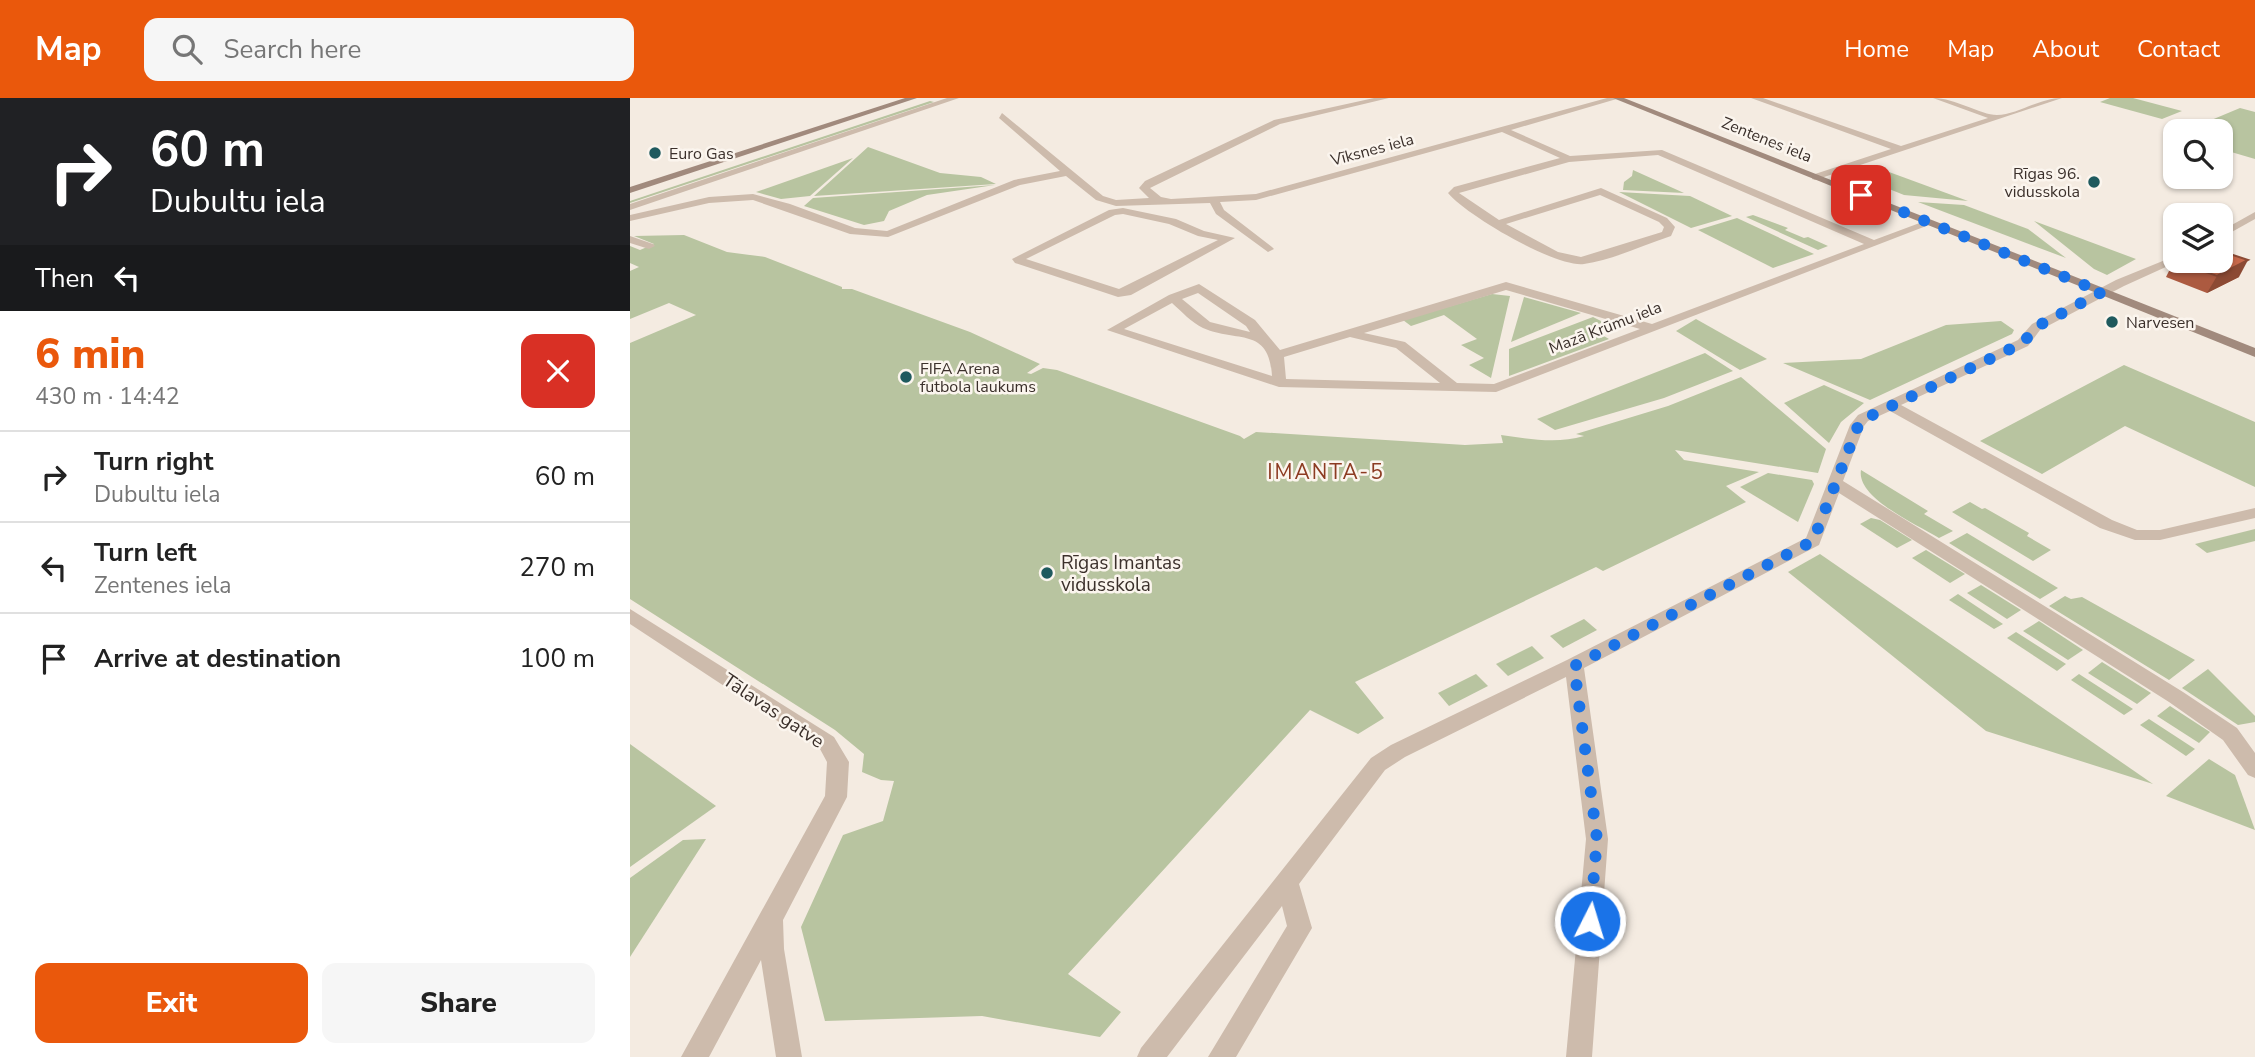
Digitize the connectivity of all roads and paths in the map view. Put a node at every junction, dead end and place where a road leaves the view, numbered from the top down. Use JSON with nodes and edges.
{"nodes":[{"id":1,"x":887,"y":98,"type":"edge"},
{"id":2,"x":913,"y":98,"type":"edge"},
{"id":3,"x":955,"y":98,"type":"edge"},
{"id":4,"x":1385,"y":98,"type":"edge"},
{"id":5,"x":1616,"y":98,"type":"edge"},
{"id":6,"x":1755,"y":98,"type":"edge"},
{"id":7,"x":1779,"y":98,"type":"edge"},
{"id":8,"x":1937,"y":98,"type":"edge"},
{"id":9,"x":2058,"y":98,"type":"edge"},
{"id":10,"x":1002,"y":116,"type":"dead end"},
{"id":11,"x":1998,"y":118,"type":"junction"},
{"id":12,"x":1819,"y":121,"type":"junction"},
{"id":13,"x":1503,"y":129,"type":"junction"},
{"id":14,"x":729,"y":149,"type":"junction"},
{"id":15,"x":1900,"y":149,"type":"junction"},
{"id":16,"x":1569,"y":159,"type":"junction"},
{"id":17,"x":1068,"y":173,"type":"junction"},
{"id":18,"x":1815,"y":177,"type":"junction"},
{"id":19,"x":665,"y":179,"type":"junction"},
{"id":20,"x":630,"y":180,"type":"edge"},
{"id":21,"x":630,"y":190,"type":"edge"},
{"id":22,"x":1157,"y":200,"type":"junction"},
{"id":23,"x":1214,"y":201,"type":"junction"},
{"id":24,"x":630,"y":207,"type":"edge"},
{"id":25,"x":2255,"y":215,"type":"edge"},
{"id":26,"x":630,"y":218,"type":"edge"},
{"id":27,"x":1499,"y":223,"type":"junction"},
{"id":28,"x":1929,"y":223,"type":"junction"},
{"id":29,"x":2233,"y":228,"type":"edge"},
{"id":30,"x":1230,"y":238,"type":"joint"},
{"id":31,"x":630,"y":239,"type":"edge"},
{"id":32,"x":1872,"y":243,"type":"junction"},
{"id":33,"x":649,"y":246,"type":"dead end"},
{"id":34,"x":1268,"y":249,"type":"dead end"},
{"id":35,"x":2163,"y":264,"type":"edge"},
{"id":36,"x":2102,"y":292,"type":"junction"},
{"id":37,"x":1173,"y":298,"type":"junction"},
{"id":38,"x":1651,"y":328,"type":"junction"},
{"id":39,"x":1348,"y":333,"type":"junction"},
{"id":40,"x":1261,"y":338,"type":"junction"},
{"id":41,"x":2255,"y":353,"type":"edge"},
{"id":42,"x":1278,"y":355,"type":"junction"},
{"id":43,"x":1279,"y":383,"type":"junction"},
{"id":44,"x":1454,"y":387,"type":"junction"},
{"id":45,"x":1890,"y":405,"type":"junction"},
{"id":46,"x":1835,"y":483,"type":"junction"},
{"id":47,"x":2255,"y":513,"type":"edge"},
{"id":48,"x":630,"y":615,"type":"edge"},
{"id":49,"x":1574,"y":666,"type":"junction"},
{"id":50,"x":2255,"y":769,"type":"edge"},
{"id":51,"x":1286,"y":881,"type":"junction"},
{"id":52,"x":771,"y":921,"type":"junction"},
{"id":53,"x":694,"y":1057,"type":"edge"},
{"id":54,"x":789,"y":1057,"type":"edge"},
{"id":55,"x":1150,"y":1057,"type":"edge"},
{"id":56,"x":1221,"y":1057,"type":"edge"},
{"id":57,"x":1579,"y":1057,"type":"edge"}],
"edges":[{"from":1,"to":14,"type":"main road"},
{"from":2,"to":19,"type":"main road"},
{"from":3,"to":24,"type":"street"},
{"from":4,"to":22,"type":"street"},
{"from":5,"to":13,"type":"street","name":"Vīksnes iela"},
{"from":5,"to":18,"type":"main road","name":"Zentenes iela"},
{"from":6,"to":12,"type":"street"},
{"from":7,"to":12,"type":"street"},
{"from":8,"to":11,"type":"street"},
{"from":9,"to":11,"type":"street"},
{"from":10,"to":17,"type":"street","name":"Vīksnes iela"},
{"from":11,"to":15,"type":"street"},
{"from":12,"to":15,"type":"street"},
{"from":13,"to":16,"type":"street"},
{"from":13,"to":23,"type":"street","name":"Vīksnes iela"},
{"from":14,"to":19,"type":"main road"},
{"from":14,"to":20,"type":"main road"},
{"from":15,"to":18,"type":"street"},
{"from":16,"to":27,"type":"street"},
{"from":16,"to":32,"type":"street"},
{"from":17,"to":22,"type":"street","name":"Vīksnes iela"},
{"from":17,"to":26,"type":"street"},
{"from":18,"to":28,"type":"main road","name":"Zentenes iela"},
{"from":19,"to":21,"type":"main road"},
{"from":22,"to":23,"type":"street","name":"Vīksnes iela"},
{"from":23,"to":34,"type":"street"},
{"from":25,"to":29,"type":"street"},
{"from":27,"to":27,"type":"street"},
{"from":28,"to":32,"type":"street","name":"Mazā Krūmu iela"},
{"from":28,"to":36,"type":"main road","name":"Zentenes iela"},
{"from":30,"to":30,"type":"street"},
{"from":31,"to":33,"type":"street"},
{"from":32,"to":38,"type":"street","name":"Mazā Krūmu iela"},
{"from":35,"to":36,"type":"street"},
{"from":36,"to":41,"type":"main road","name":"Zentenes iela"},
{"from":36,"to":45,"type":"street"},
{"from":37,"to":40,"type":"street"},
{"from":37,"to":40,"type":"street"},
{"from":37,"to":43,"type":"street","name":"Mazā Krūmu iela"},
{"from":38,"to":39,"type":"street"},
{"from":38,"to":44,"type":"street","name":"Mazā Krūmu iela"},
{"from":39,"to":42,"type":"street"},
{"from":39,"to":44,"type":"street"},
{"from":40,"to":42,"type":"street"},
{"from":42,"to":43,"type":"street"},
{"from":43,"to":44,"type":"street","name":"Mazā Krūmu iela"},
{"from":45,"to":46,"type":"street"},
{"from":45,"to":47,"type":"street"},
{"from":46,"to":49,"type":"street"},
{"from":46,"to":50,"type":"street"},
{"from":48,"to":52,"type":"street","name":"Tālavas gatve"},
{"from":49,"to":51,"type":"street"},
{"from":49,"to":57,"type":"street"},
{"from":51,"to":55,"type":"street"},
{"from":51,"to":56,"type":"street"},
{"from":52,"to":53,"type":"street","name":"Tālavas gatve"},
{"from":52,"to":54,"type":"street"}]}
